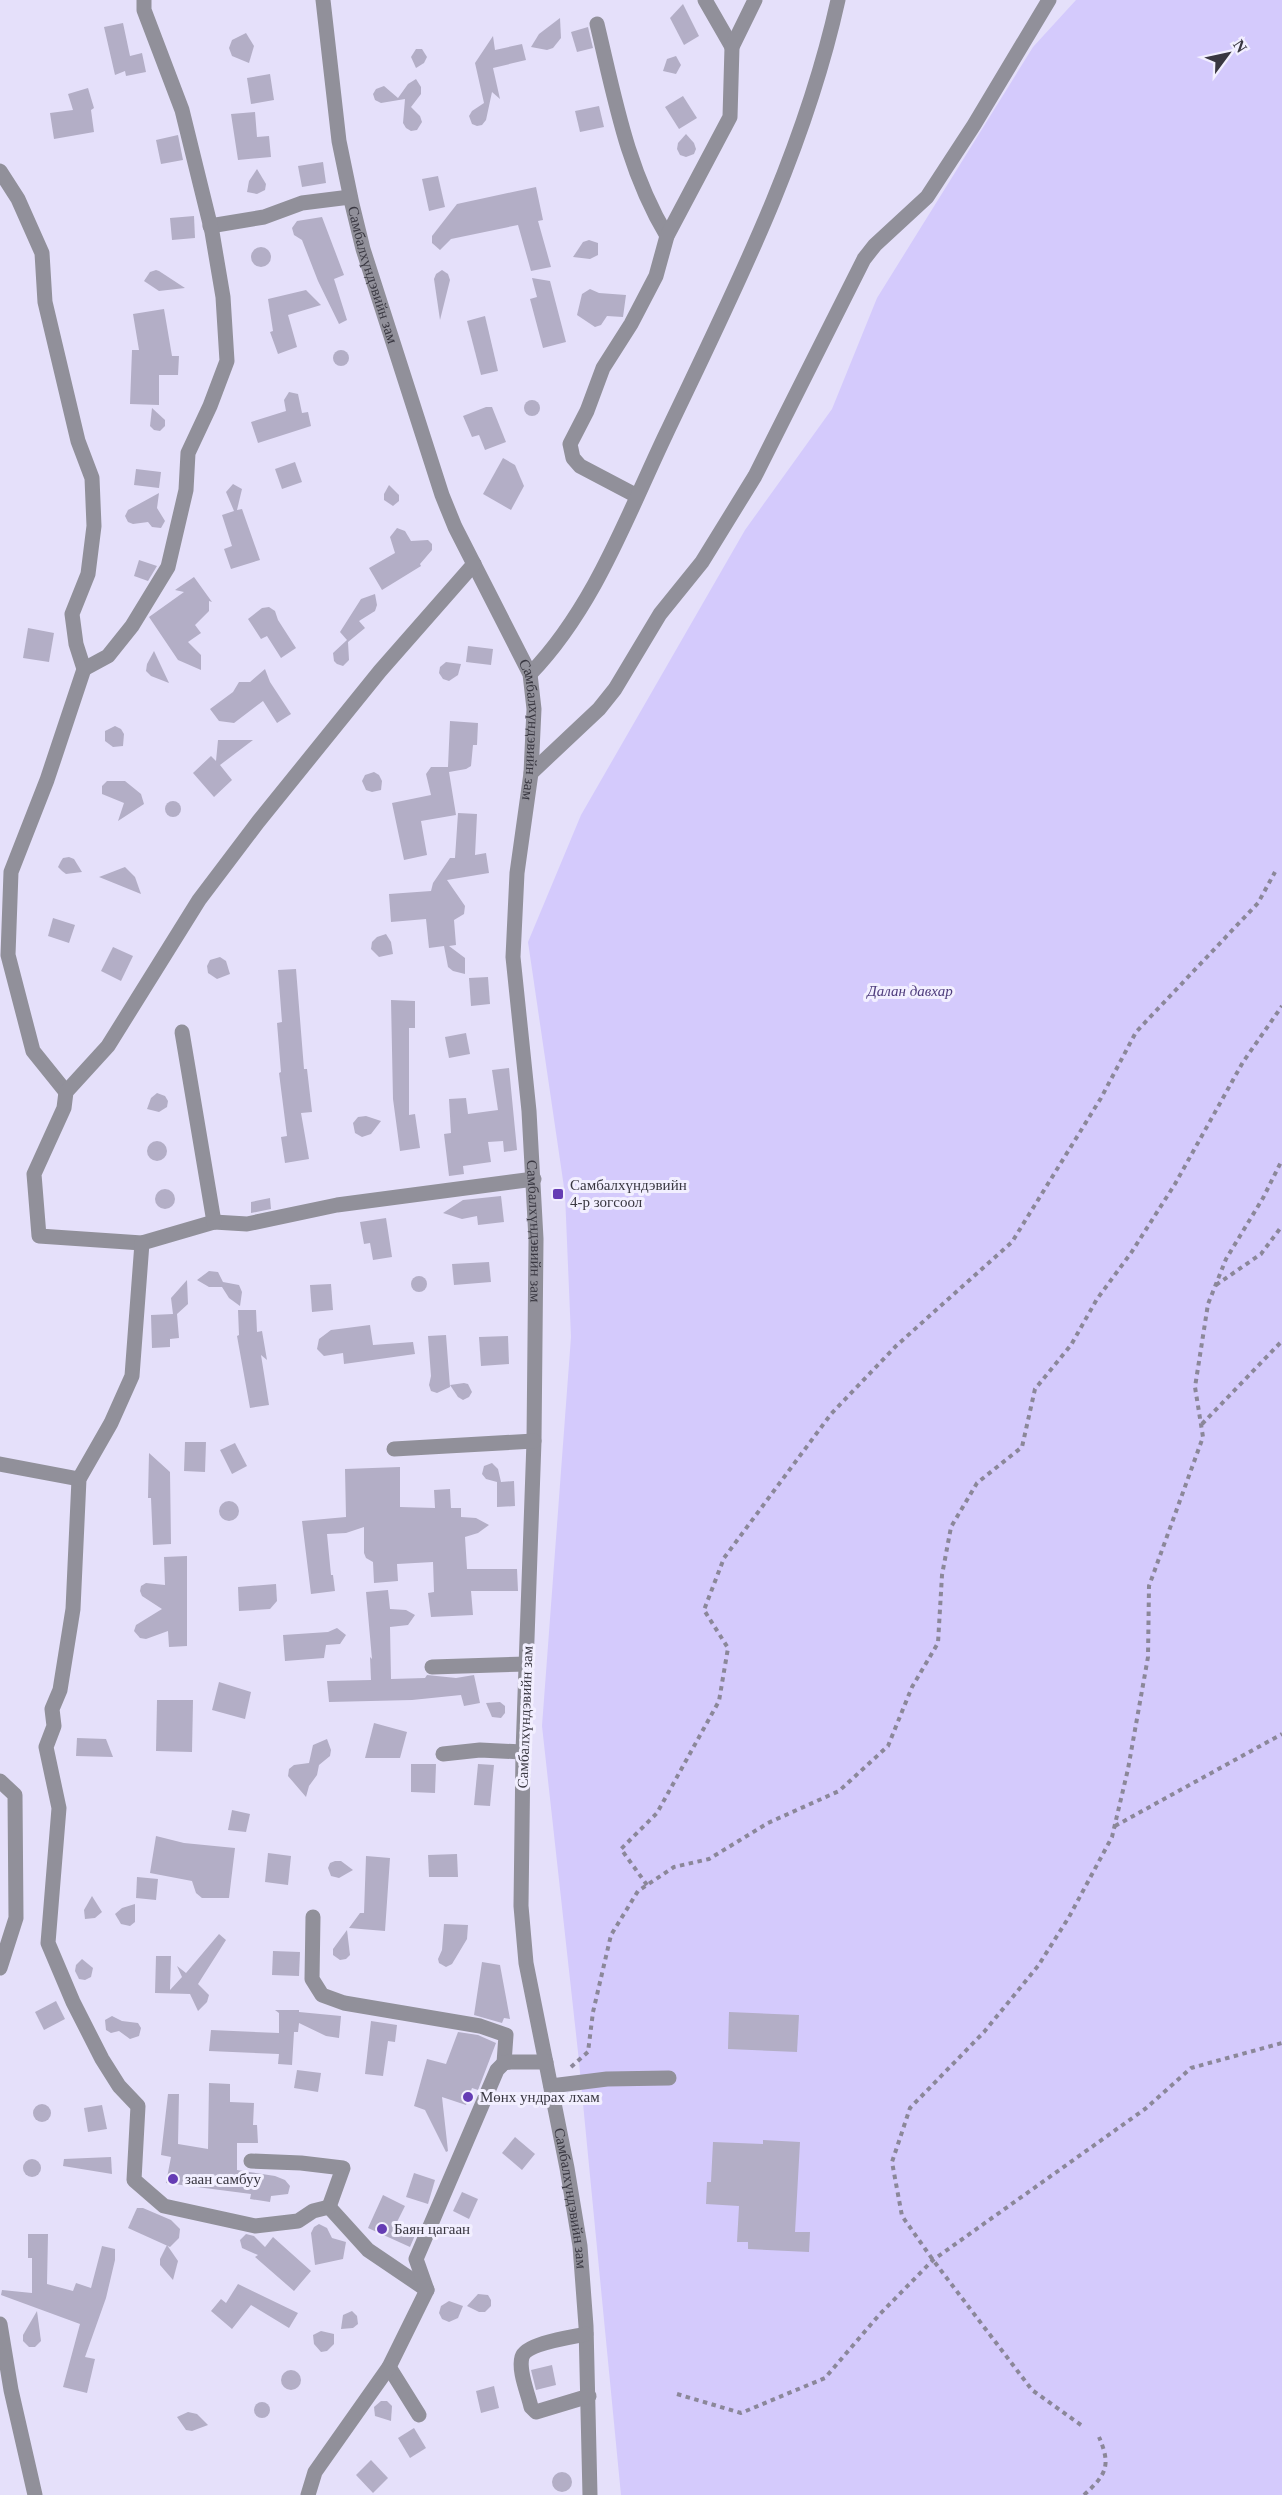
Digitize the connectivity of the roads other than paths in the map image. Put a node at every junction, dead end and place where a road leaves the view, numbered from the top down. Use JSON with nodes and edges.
{"nodes":[{"id":1,"x":144,"y":0,"type":"edge"},
{"id":2,"x":323,"y":0,"type":"edge"},
{"id":3,"x":705,"y":0,"type":"edge"},
{"id":4,"x":755,"y":0,"type":"edge"},
{"id":5,"x":838,"y":0,"type":"edge"},
{"id":6,"x":1049,"y":0,"type":"edge"},
{"id":7,"x":597,"y":24,"type":"dead end"},
{"id":8,"x":732,"y":47,"type":"junction"},
{"id":9,"x":0,"y":171,"type":"edge"},
{"id":10,"x":350,"y":197,"type":"junction"},
{"id":11,"x":210,"y":226,"type":"junction"},
{"id":12,"x":667,"y":236,"type":"junction"},
{"id":13,"x":637,"y":496,"type":"junction"},
{"id":14,"x":474,"y":564,"type":"junction"},
{"id":15,"x":84,"y":669,"type":"junction"},
{"id":16,"x":530,"y":674,"type":"junction"},
{"id":17,"x":531,"y":773,"type":"junction"},
{"id":18,"x":182,"y":1032,"type":"dead end"},
{"id":19,"x":66,"y":1092,"type":"junction"},
{"id":20,"x":534,"y":1179,"type":"junction"},
{"id":21,"x":214,"y":1222,"type":"junction"},
{"id":22,"x":142,"y":1243,"type":"junction"},
{"id":23,"x":534,"y":1441,"type":"junction"},
{"id":24,"x":394,"y":1449,"type":"dead end"},
{"id":25,"x":0,"y":1464,"type":"edge"},
{"id":26,"x":79,"y":1479,"type":"junction"},
{"id":27,"x":527,"y":1664,"type":"junction"},
{"id":28,"x":432,"y":1667,"type":"dead end"},
{"id":29,"x":523,"y":1752,"type":"junction"},
{"id":30,"x":443,"y":1754,"type":"dead end"},
{"id":31,"x":0,"y":1781,"type":"edge"},
{"id":32,"x":313,"y":1917,"type":"dead end"},
{"id":33,"x":0,"y":1968,"type":"edge"},
{"id":34,"x":546,"y":2062,"type":"junction"},
{"id":35,"x":504,"y":2063,"type":"junction"},
{"id":36,"x":669,"y":2078,"type":"dead end"},
{"id":37,"x":551,"y":2086,"type":"junction"},
{"id":38,"x":251,"y":2161,"type":"dead end"},
{"id":39,"x":329,"y":2207,"type":"junction"},
{"id":40,"x":427,"y":2290,"type":"junction"},
{"id":41,"x":0,"y":2324,"type":"edge"},
{"id":42,"x":586,"y":2334,"type":"junction"},
{"id":43,"x":389,"y":2367,"type":"junction"},
{"id":44,"x":589,"y":2396,"type":"junction"},
{"id":45,"x":419,"y":2415,"type":"dead end"},
{"id":46,"x":35,"y":2495,"type":"edge"},
{"id":47,"x":308,"y":2495,"type":"edge"},
{"id":48,"x":590,"y":2495,"type":"edge"}],
"edges":[{"from":1,"to":11,"type":"street"},
{"from":2,"to":10,"type":"street","name":"Самбалхүндэвийн зам"},
{"from":3,"to":8,"type":"street"},
{"from":4,"to":8,"type":"street"},
{"from":5,"to":13,"type":"street"},
{"from":6,"to":17,"type":"street"},
{"from":7,"to":12,"type":"street"},
{"from":8,"to":12,"type":"street"},
{"from":9,"to":15,"type":"street"},
{"from":10,"to":11,"type":"street"},
{"from":10,"to":14,"type":"street","name":"Самбалхүндэвийн зам"},
{"from":11,"to":15,"type":"street"},
{"from":12,"to":13,"type":"street"},
{"from":13,"to":16,"type":"street"},
{"from":14,"to":16,"type":"street","name":"Самбалхүндэвийн зам"},
{"from":14,"to":19,"type":"street"},
{"from":15,"to":19,"type":"street"},
{"from":16,"to":17,"type":"street","name":"Самбалхүндэвийн зам"},
{"from":17,"to":20,"type":"street","name":"Самбалхүндэвийн зам"},
{"from":18,"to":21,"type":"street"},
{"from":19,"to":22,"type":"street"},
{"from":20,"to":21,"type":"street"},
{"from":20,"to":23,"type":"street","name":"Самбалхүндэвийн зам"},
{"from":21,"to":22,"type":"street"},
{"from":22,"to":26,"type":"street"},
{"from":23,"to":24,"type":"street"},
{"from":23,"to":27,"type":"street","name":"Самбалхүндэвийн зам"},
{"from":25,"to":26,"type":"street"},
{"from":26,"to":39,"type":"street"},
{"from":27,"to":28,"type":"street"},
{"from":27,"to":29,"type":"street","name":"Самбалхүндэвийн зам"},
{"from":29,"to":30,"type":"street"},
{"from":29,"to":34,"type":"street","name":"Самбалхүндэвийн зам"},
{"from":31,"to":33,"type":"street"},
{"from":32,"to":35,"type":"street"},
{"from":34,"to":35,"type":"street"},
{"from":34,"to":37,"type":"street","name":"Самбалхүндэвийн зам"},
{"from":35,"to":40,"type":"street"},
{"from":36,"to":37,"type":"street"},
{"from":37,"to":42,"type":"street","name":"Самбалхүндэвийн зам"},
{"from":38,"to":39,"type":"street"},
{"from":39,"to":40,"type":"street"},
{"from":40,"to":43,"type":"street"},
{"from":41,"to":46,"type":"street"},
{"from":42,"to":44,"type":"street","name":"Самбалхүндэвийн зам"},
{"from":42,"to":44,"type":"street"},
{"from":43,"to":45,"type":"street"},
{"from":43,"to":47,"type":"street"},
{"from":44,"to":48,"type":"street","name":"Самбалхүндэвийн зам"}]}
